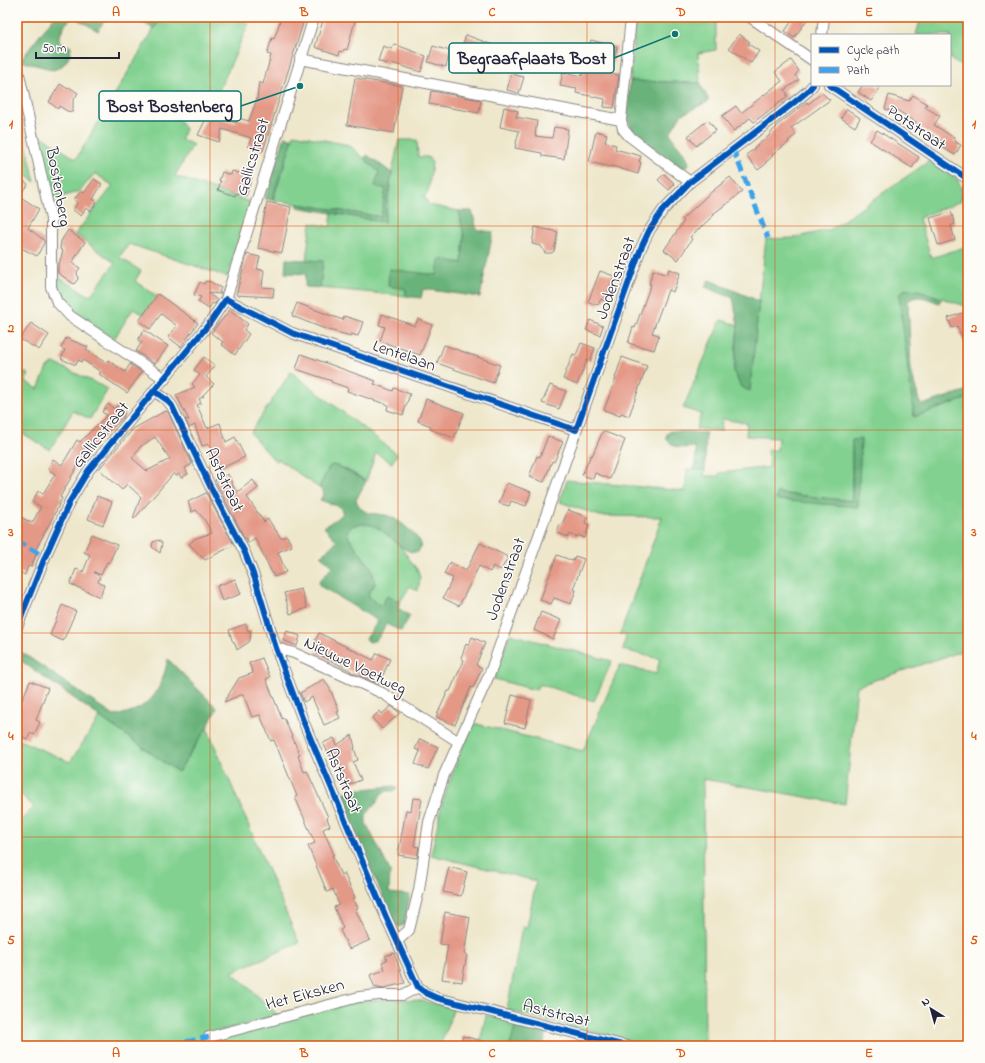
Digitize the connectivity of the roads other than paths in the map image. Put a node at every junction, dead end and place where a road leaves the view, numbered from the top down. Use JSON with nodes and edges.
{"nodes":[{"id":1,"x":314,"y":17,"type":"edge"},
{"id":2,"x":632,"y":17,"type":"edge"},
{"id":3,"x":750,"y":17,"type":"edge"},
{"id":4,"x":824,"y":17,"type":"edge"},
{"id":5,"x":822,"y":34,"type":"edge"},
{"id":6,"x":300,"y":59,"type":"junction"},
{"id":7,"x":811,"y":59,"type":"edge"},
{"id":8,"x":17,"y":65,"type":"edge"},
{"id":9,"x":812,"y":86,"type":"edge"},
{"id":10,"x":830,"y":86,"type":"edge"},
{"id":11,"x":621,"y":120,"type":"junction"},
{"id":12,"x":968,"y":179,"type":"edge"},
{"id":13,"x":690,"y":182,"type":"junction"},
{"id":14,"x":968,"y":189,"type":"edge"},
{"id":15,"x":968,"y":209,"type":"edge"},
{"id":16,"x":226,"y":299,"type":"junction"},
{"id":17,"x":164,"y":379,"type":"junction"},
{"id":18,"x":154,"y":391,"type":"junction"},
{"id":19,"x":576,"y":430,"type":"junction"},
{"id":20,"x":17,"y":627,"type":"edge"},
{"id":21,"x":276,"y":648,"type":"junction"},
{"id":22,"x":459,"y":742,"type":"junction"},
{"id":23,"x":397,"y":941,"type":"junction"},
{"id":24,"x":418,"y":987,"type":"junction"},
{"id":25,"x":210,"y":1046,"type":"edge"},
{"id":26,"x":626,"y":1046,"type":"edge"}],
"edges":[{"from":1,"to":6,"type":"street","name":"Gallicstraat"},
{"from":2,"to":11,"type":"street"},
{"from":3,"to":7,"type":"street"},
{"from":4,"to":5,"type":"street"},
{"from":6,"to":11,"type":"street"},
{"from":6,"to":16,"type":"street","name":"Gallicstraat"},
{"from":8,"to":17,"type":"street","name":"Bostenberg"},
{"from":9,"to":13,"type":"street","name":"Jodenstraat"},
{"from":10,"to":12,"type":"street","name":"Potstraat"},
{"from":11,"to":13,"type":"street"},
{"from":13,"to":19,"type":"street","name":"Jodenstraat"},
{"from":14,"to":15,"type":"street"},
{"from":16,"to":17,"type":"street","name":"Gallicstraat"},
{"from":16,"to":19,"type":"street","name":"Lentelaan"},
{"from":17,"to":18,"type":"street","name":"Gallicstraat"},
{"from":18,"to":20,"type":"street","name":"Gallicstraat"},
{"from":18,"to":21,"type":"street","name":"Aststraat"},
{"from":19,"to":22,"type":"street","name":"Jodenstraat"},
{"from":21,"to":22,"type":"street","name":"Nieuwe Voetweg"},
{"from":21,"to":23,"type":"street","name":"Aststraat"},
{"from":22,"to":23,"type":"street","name":"Jodenstraat"},
{"from":23,"to":24,"type":"street","name":"Aststraat"},
{"from":24,"to":25,"type":"street","name":"Het Eiksken"},
{"from":24,"to":26,"type":"street","name":"Aststraat"}]}
